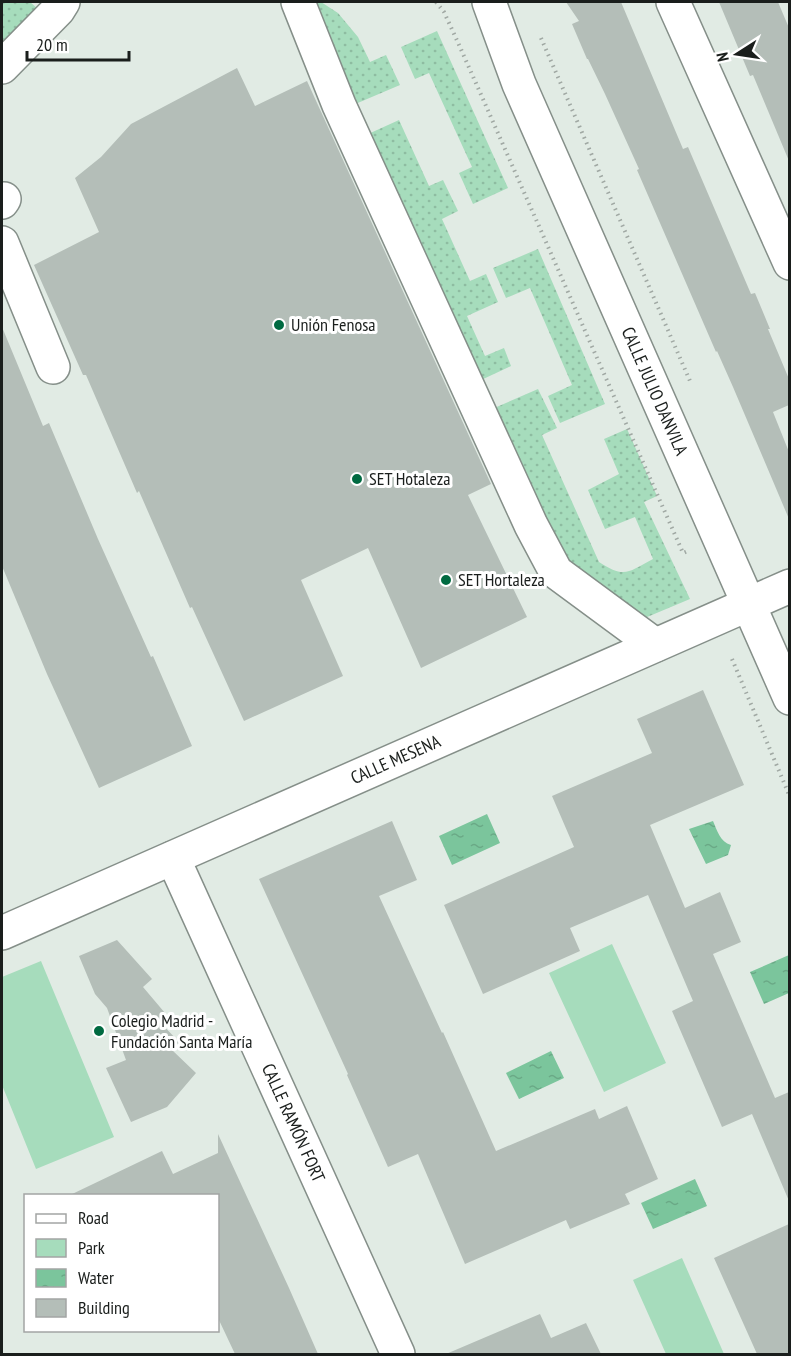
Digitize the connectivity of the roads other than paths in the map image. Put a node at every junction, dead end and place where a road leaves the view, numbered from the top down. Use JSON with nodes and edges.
{"nodes":[{"id":1,"x":63,"y":2,"type":"edge"},
{"id":2,"x":298,"y":2,"type":"edge"},
{"id":3,"x":466,"y":2,"type":"edge"},
{"id":4,"x":489,"y":2,"type":"edge"},
{"id":5,"x":673,"y":2,"type":"edge"},
{"id":6,"x":2,"y":67,"type":"edge"},
{"id":7,"x":519,"y":84,"type":"junction"},
{"id":8,"x":2,"y":243,"type":"edge"},
{"id":9,"x":789,"y":263,"type":"edge"},
{"id":10,"x":53,"y":367,"type":"dead end"},
{"id":11,"x":789,"y":586,"type":"edge"},
{"id":12,"x":748,"y":604,"type":"junction"},
{"id":13,"x":656,"y":645,"type":"junction"},
{"id":14,"x":789,"y":698,"type":"edge"},
{"id":15,"x":173,"y":858,"type":"junction"},
{"id":16,"x":2,"y":933,"type":"edge"},
{"id":17,"x":398,"y":1354,"type":"edge"}],
"edges":[{"from":1,"to":6,"type":"street"},
{"from":2,"to":13,"type":"street"},
{"from":3,"to":7,"type":"street","name":"CALLE JULIO DANVILA"},
{"from":4,"to":7,"type":"street","name":"CALLE JULIO DANVILA"},
{"from":5,"to":9,"type":"street"},
{"from":7,"to":12,"type":"street","name":"CALLE JULIO DANVILA"},
{"from":8,"to":10,"type":"street"},
{"from":11,"to":12,"type":"street","name":"CALLE MESENA"},
{"from":12,"to":13,"type":"street","name":"CALLE MESENA"},
{"from":12,"to":14,"type":"street","name":"CALLE JULIO DANVILA"},
{"from":13,"to":15,"type":"street","name":"CALLE MESENA"},
{"from":15,"to":16,"type":"street","name":"CALLE MESENA"},
{"from":15,"to":17,"type":"street","name":"CALLE RAMÓN FORT"}]}
